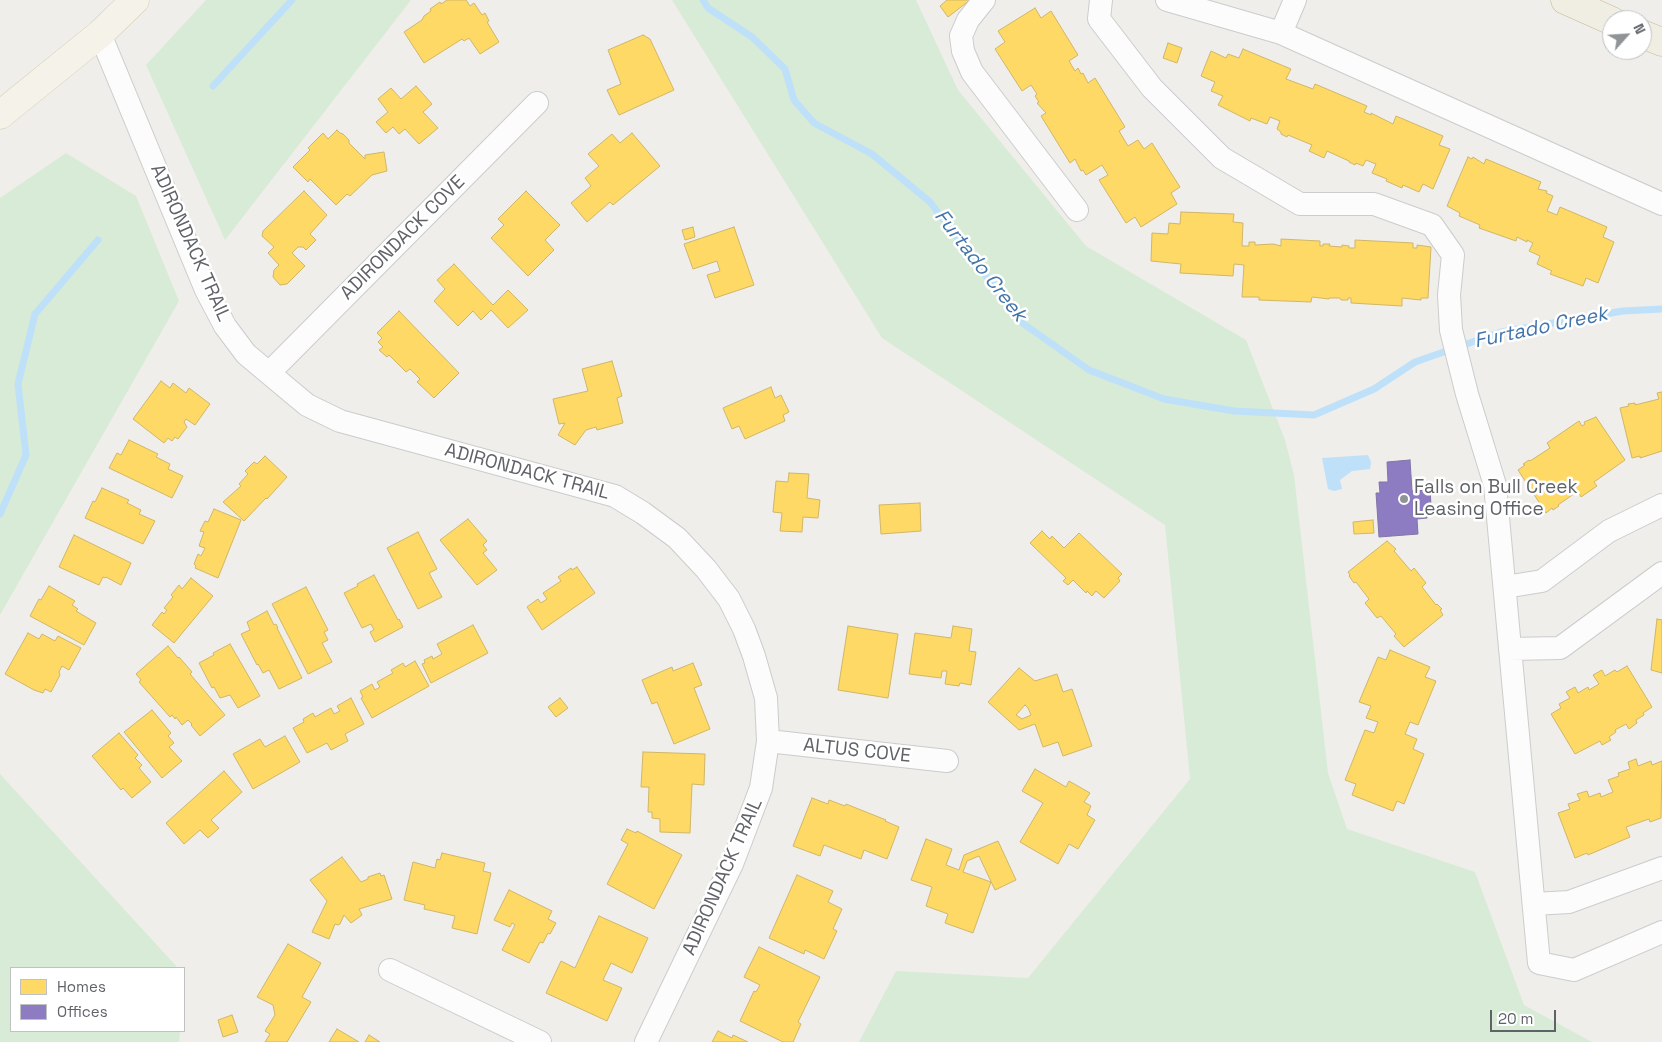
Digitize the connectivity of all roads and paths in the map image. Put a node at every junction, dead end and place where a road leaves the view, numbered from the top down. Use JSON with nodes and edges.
{"nodes":[{"id":1,"x":135,"y":0,"type":"edge"},
{"id":2,"x":984,"y":0,"type":"edge"},
{"id":3,"x":1101,"y":0,"type":"edge"},
{"id":4,"x":1167,"y":0,"type":"edge"},
{"id":5,"x":1295,"y":0,"type":"edge"},
{"id":6,"x":1564,"y":0,"type":"edge"},
{"id":7,"x":1602,"y":17,"type":"edge"},
{"id":8,"x":1281,"y":32,"type":"junction"},
{"id":9,"x":100,"y":34,"type":"junction"},
{"id":10,"x":537,"y":103,"type":"dead end"},
{"id":11,"x":0,"y":115,"type":"edge"},
{"id":12,"x":1662,"y":204,"type":"edge"},
{"id":13,"x":1077,"y":210,"type":"dead end"},
{"id":14,"x":269,"y":373,"type":"junction"},
{"id":15,"x":1662,"y":505,"type":"edge"},
{"id":16,"x":1662,"y":573,"type":"edge"},
{"id":17,"x":1505,"y":587,"type":"junction"},
{"id":18,"x":1510,"y":649,"type":"junction"},
{"id":19,"x":768,"y":741,"type":"junction"},
{"id":20,"x":947,"y":761,"type":"dead end"},
{"id":21,"x":1662,"y":868,"type":"edge"},
{"id":22,"x":1534,"y":904,"type":"junction"},
{"id":23,"x":1662,"y":932,"type":"edge"},
{"id":24,"x":390,"y":970,"type":"dead end"},
{"id":25,"x":540,"y":1042,"type":"edge"},
{"id":26,"x":646,"y":1042,"type":"edge"}],
"edges":[{"from":1,"to":9,"type":"main road"},
{"from":2,"to":13,"type":"street"},
{"from":3,"to":17,"type":"street"},
{"from":4,"to":8,"type":"street"},
{"from":5,"to":8,"type":"street"},
{"from":6,"to":7,"type":"highway"},
{"from":8,"to":12,"type":"street"},
{"from":9,"to":11,"type":"main road"},
{"from":9,"to":14,"type":"street","name":"ADIRONDACK TRAIL"},
{"from":10,"to":14,"type":"street","name":"ADIRONDACK COVE"},
{"from":14,"to":19,"type":"street","name":"ADIRONDACK TRAIL"},
{"from":15,"to":17,"type":"street"},
{"from":16,"to":18,"type":"street"},
{"from":17,"to":18,"type":"street"},
{"from":18,"to":22,"type":"street"},
{"from":19,"to":20,"type":"street","name":"ALTUS COVE"},
{"from":19,"to":26,"type":"street","name":"ADIRONDACK TRAIL"},
{"from":21,"to":22,"type":"street"},
{"from":22,"to":23,"type":"street"},
{"from":24,"to":25,"type":"street"}]}
